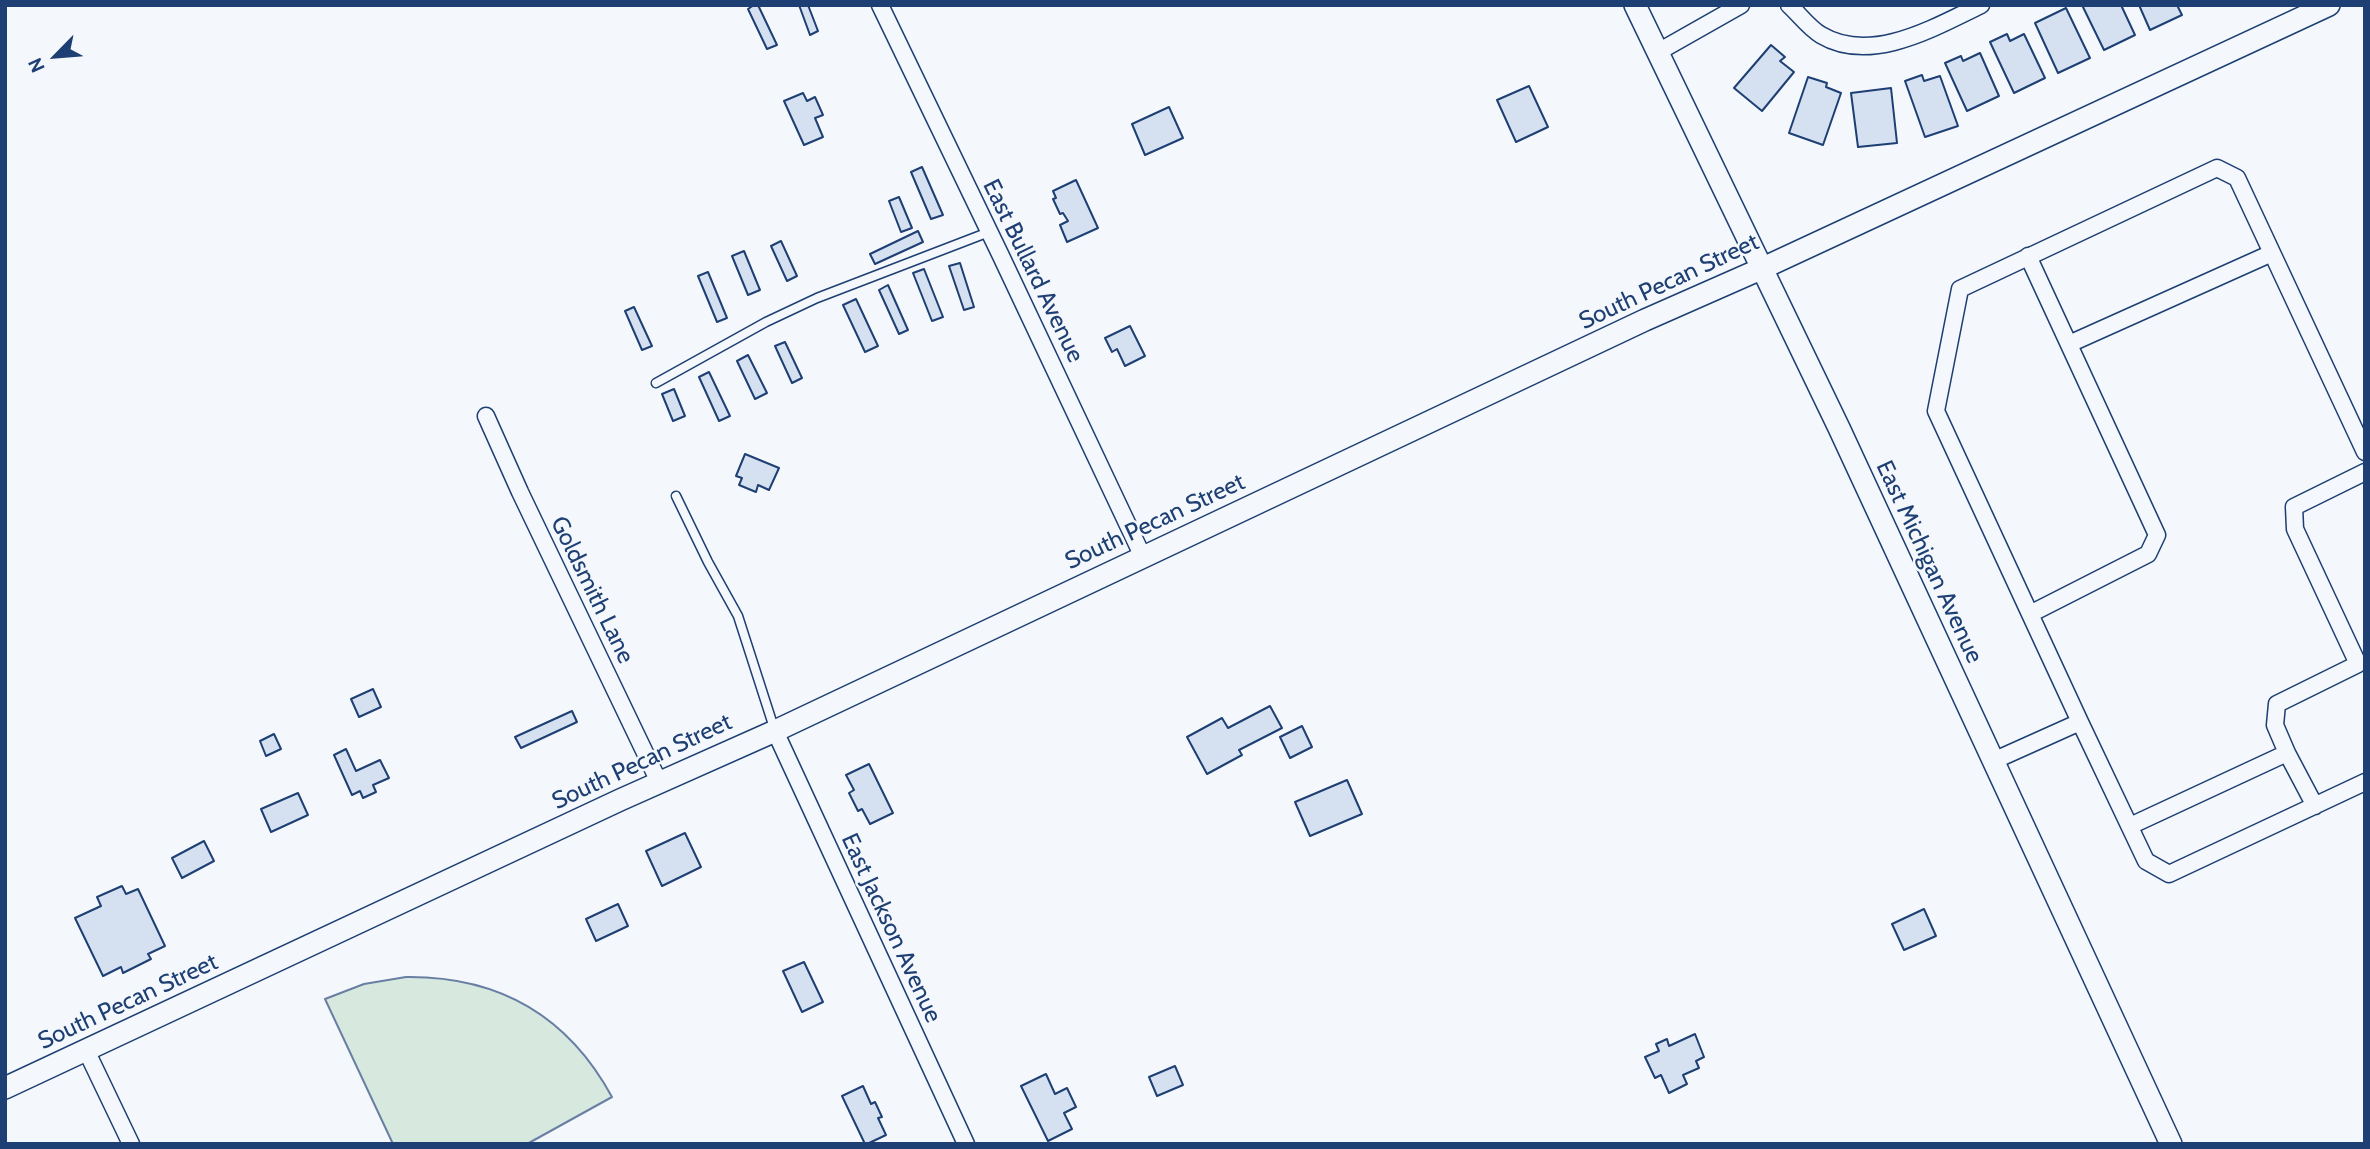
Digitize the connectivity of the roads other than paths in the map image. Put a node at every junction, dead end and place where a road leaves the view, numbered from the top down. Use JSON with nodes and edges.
{"nodes":[{"id":1,"x":880,"y":5,"type":"edge"},
{"id":2,"x":1635,"y":5,"type":"edge"},
{"id":3,"x":1741,"y":5,"type":"edge"},
{"id":4,"x":1788,"y":5,"type":"edge"},
{"id":5,"x":1981,"y":5,"type":"edge"},
{"id":6,"x":2329,"y":5,"type":"edge"},
{"id":7,"x":1658,"y":52,"type":"junction"},
{"id":8,"x":989,"y":232,"type":"junction"},
{"id":9,"x":2272,"y":253,"type":"junction"},
{"id":10,"x":2028,"y":256,"type":"junction"},
{"id":11,"x":1763,"y":268,"type":"junction"},
{"id":12,"x":2069,"y":344,"type":"junction"},
{"id":13,"x":656,"y":383,"type":"dead end"},
{"id":14,"x":486,"y":416,"type":"dead end"},
{"id":15,"x":2365,"y":452,"type":"edge"},
{"id":16,"x":2365,"y":472,"type":"edge"},
{"id":17,"x":676,"y":496,"type":"dead end"},
{"id":18,"x":1143,"y":557,"type":"junction"},
{"id":19,"x":2030,"y":614,"type":"junction"},
{"id":20,"x":2361,"y":662,"type":"edge"},
{"id":21,"x":2080,"y":722,"type":"junction"},
{"id":22,"x":775,"y":731,"type":"junction"},
{"id":23,"x":2287,"y":753,"type":"junction"},
{"id":24,"x":1993,"y":761,"type":"junction"},
{"id":25,"x":659,"y":782,"type":"junction"},
{"id":26,"x":2365,"y":782,"type":"edge"},
{"id":27,"x":2315,"y":806,"type":"junction"},
{"id":28,"x":2130,"y":826,"type":"junction"},
{"id":29,"x":86,"y":1050,"type":"junction"},
{"id":30,"x":5,"y":1088,"type":"edge"},
{"id":31,"x":131,"y":1144,"type":"edge"},
{"id":32,"x":966,"y":1144,"type":"edge"},
{"id":33,"x":2171,"y":1144,"type":"edge"}],
"edges":[{"from":1,"to":8,"type":"street","name":"East Bullard Avenue"},
{"from":2,"to":7,"type":"street","name":"East Michigan Avenue"},
{"from":3,"to":7,"type":"street"},
{"from":4,"to":5,"type":"street"},
{"from":6,"to":11,"type":"street","name":"South Pecan Street"},
{"from":7,"to":11,"type":"street","name":"East Michigan Avenue"},
{"from":8,"to":13,"type":"lane"},
{"from":8,"to":18,"type":"street","name":"East Bullard Avenue"},
{"from":9,"to":10,"type":"street"},
{"from":9,"to":12,"type":"street"},
{"from":9,"to":15,"type":"street"},
{"from":10,"to":12,"type":"street"},
{"from":10,"to":19,"type":"street"},
{"from":11,"to":18,"type":"street","name":"South Pecan Street"},
{"from":11,"to":24,"type":"street","name":"East Michigan Avenue"},
{"from":12,"to":19,"type":"street"},
{"from":14,"to":25,"type":"street","name":"Goldsmith Lane"},
{"from":16,"to":20,"type":"street"},
{"from":17,"to":22,"type":"lane"},
{"from":18,"to":22,"type":"street","name":"South Pecan Street"},
{"from":19,"to":21,"type":"street"},
{"from":20,"to":23,"type":"street"},
{"from":21,"to":24,"type":"street"},
{"from":21,"to":28,"type":"street"},
{"from":22,"to":25,"type":"street","name":"South Pecan Street"},
{"from":22,"to":32,"type":"street","name":"East Jackson Avenue"},
{"from":23,"to":27,"type":"street"},
{"from":23,"to":28,"type":"street"},
{"from":24,"to":33,"type":"street","name":"East Michigan Avenue"},
{"from":25,"to":29,"type":"street","name":"South Pecan Street"},
{"from":26,"to":27,"type":"street"},
{"from":27,"to":28,"type":"street"},
{"from":29,"to":30,"type":"street","name":"South Pecan Street"},
{"from":29,"to":31,"type":"street"}]}
